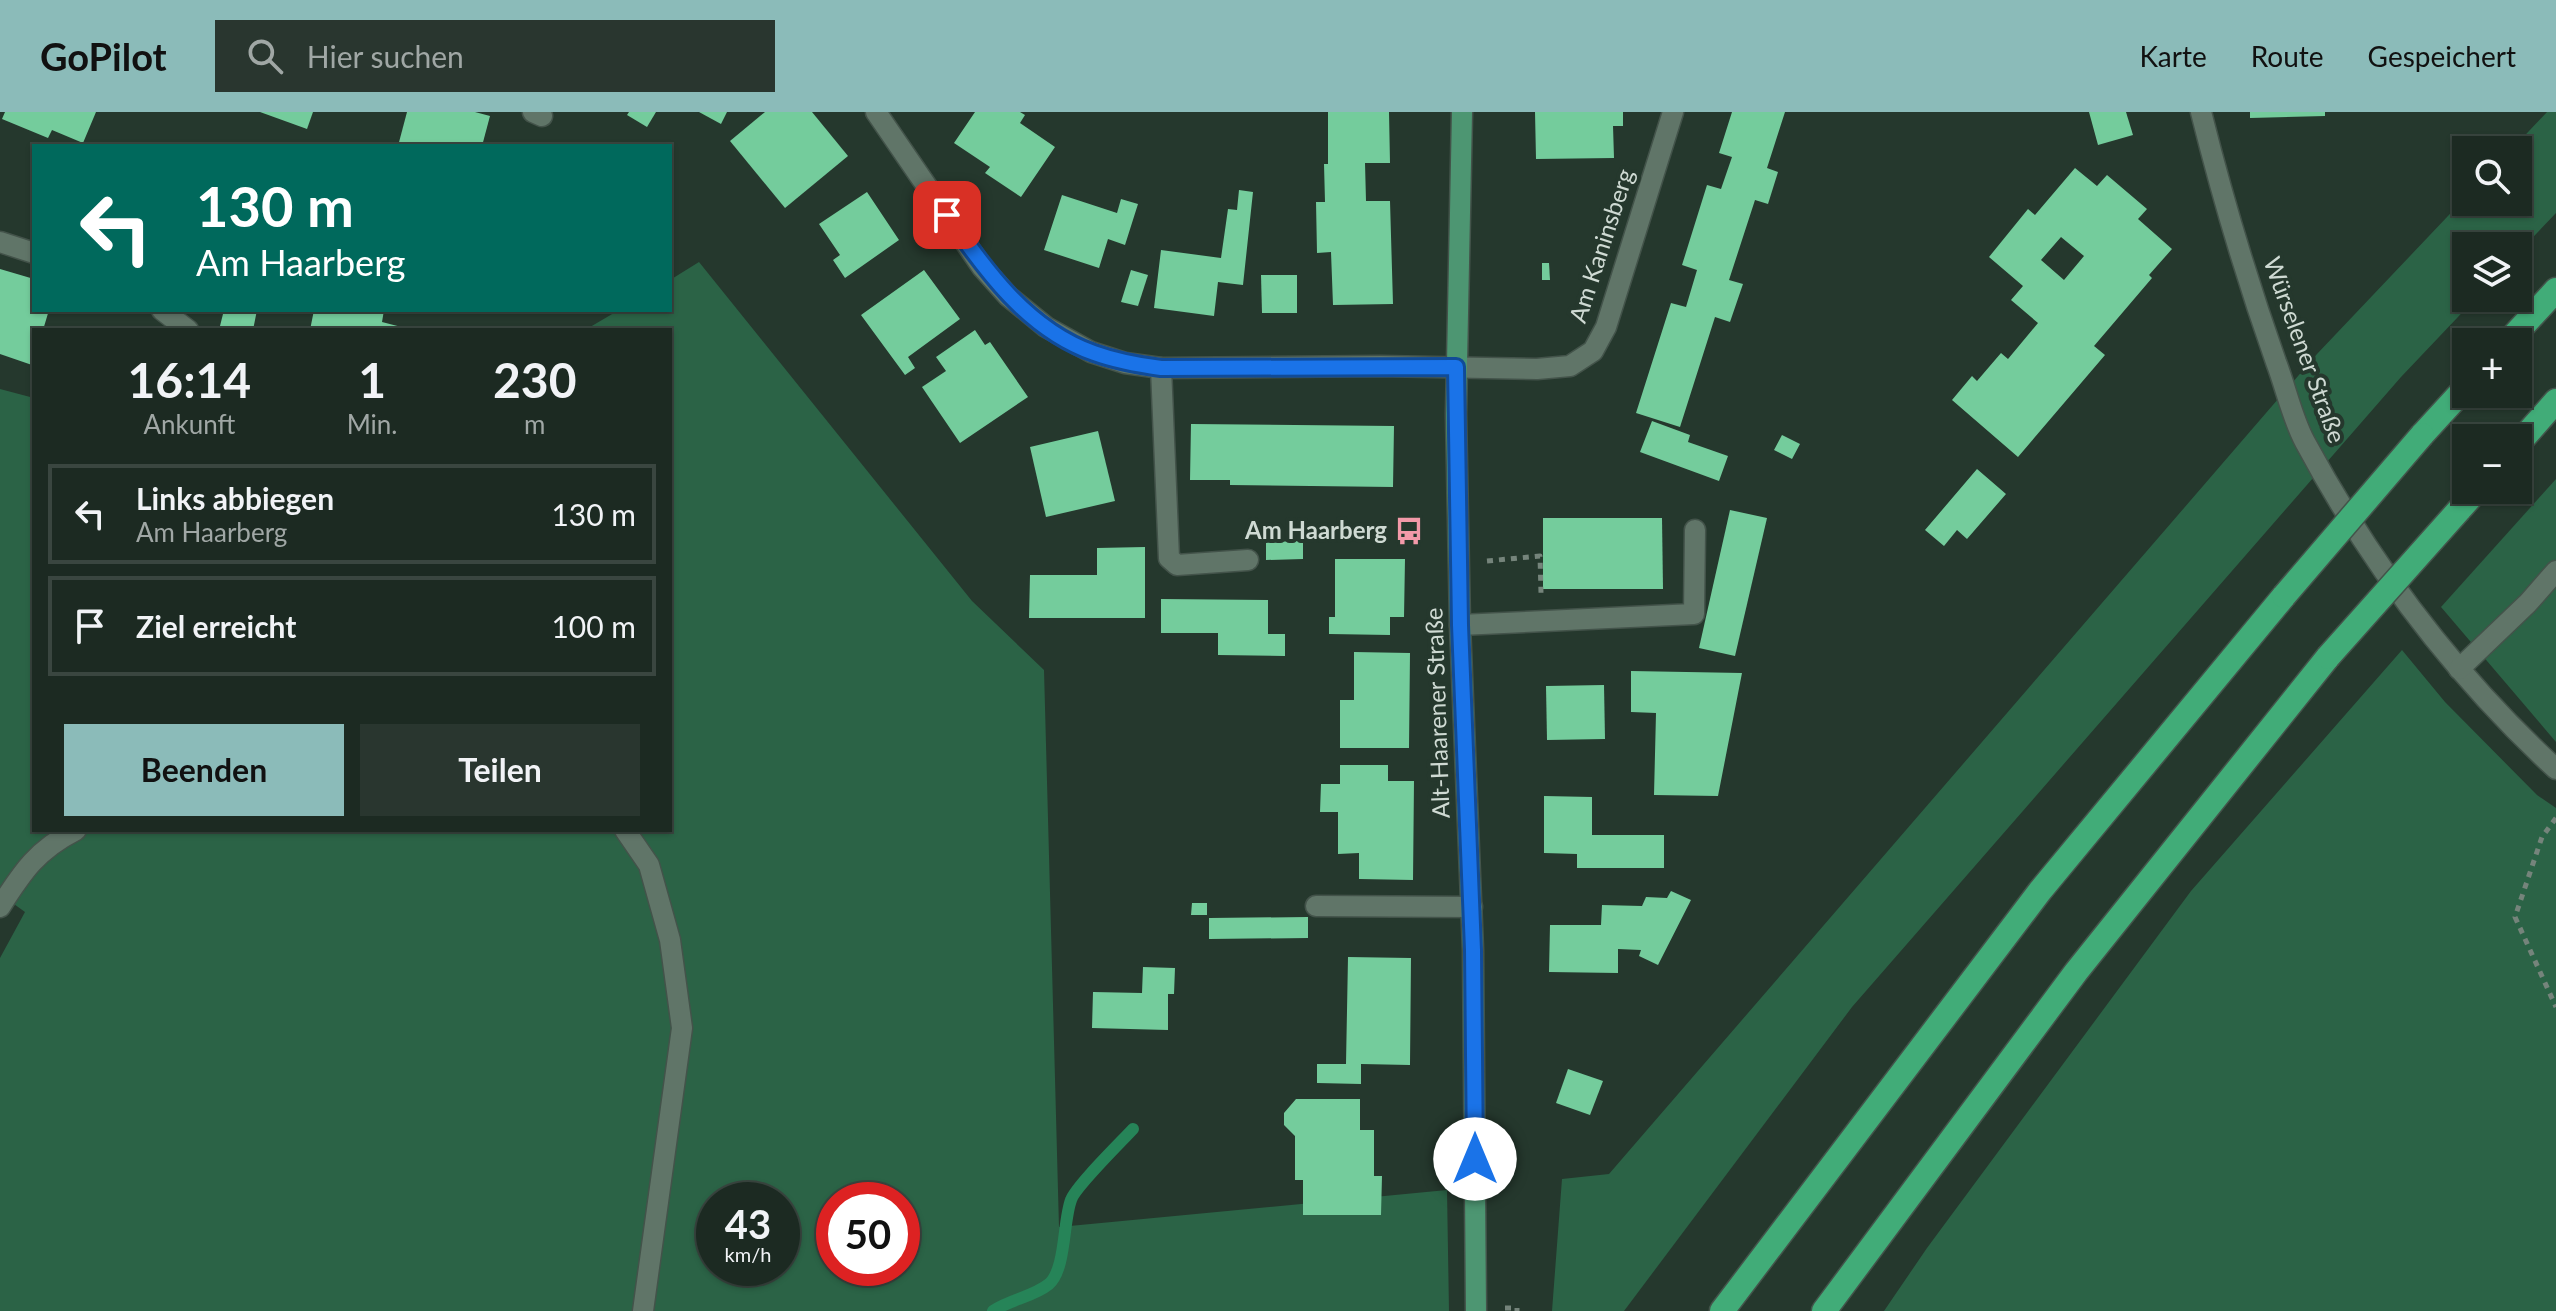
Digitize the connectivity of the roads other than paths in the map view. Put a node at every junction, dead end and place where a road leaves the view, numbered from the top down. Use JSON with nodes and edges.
{"nodes":[{"id":1,"x":876,"y":112,"type":"edge"},
{"id":2,"x":1462,"y":112,"type":"edge"},
{"id":3,"x":1673,"y":112,"type":"edge"},
{"id":4,"x":2201,"y":112,"type":"edge"},
{"id":5,"x":0,"y":242,"type":"edge"},
{"id":6,"x":32,"y":252,"type":"edge"},
{"id":7,"x":2556,"y":290,"type":"edge"},
{"id":8,"x":165,"y":312,"type":"edge"},
{"id":9,"x":185,"y":328,"type":"edge"},
{"id":10,"x":2521,"y":328,"type":"edge"},
{"id":11,"x":1456,"y":367,"type":"junction"},
{"id":12,"x":1161,"y":368,"type":"junction"},
{"id":13,"x":2556,"y":401,"type":"edge"},
{"id":14,"x":2452,"y":402,"type":"edge"},
{"id":15,"x":2532,"y":428,"type":"edge"},
{"id":16,"x":2464,"y":504,"type":"edge"},
{"id":17,"x":1695,"y":530,"type":"dead end"},
{"id":18,"x":1248,"y":560,"type":"dead end"},
{"id":19,"x":2556,"y":571,"type":"edge"},
{"id":20,"x":1460,"y":625,"type":"junction"},
{"id":21,"x":2459,"y":669,"type":"junction"},
{"id":22,"x":2556,"y":769,"type":"edge"},
{"id":23,"x":72,"y":832,"type":"edge"},
{"id":24,"x":626,"y":832,"type":"edge"},
{"id":25,"x":1316,"y":906,"type":"dead end"},
{"id":26,"x":0,"y":907,"type":"edge"},
{"id":27,"x":1472,"y":907,"type":"junction"},
{"id":28,"x":643,"y":1311,"type":"edge"},
{"id":29,"x":1476,"y":1311,"type":"edge"},
{"id":30,"x":1722,"y":1311,"type":"edge"},
{"id":31,"x":1824,"y":1311,"type":"edge"}],
"edges":[{"from":1,"to":12,"type":"street"},
{"from":2,"to":11,"type":"main road","name":"Alt-Haarener Straße"},
{"from":3,"to":11,"type":"street","name":"Am Kaninsberg"},
{"from":4,"to":21,"type":"street","name":"Würselener Straße"},
{"from":5,"to":6,"type":"street"},
{"from":7,"to":10,"type":"highway"},
{"from":8,"to":9,"type":"street"},
{"from":11,"to":12,"type":"street"},
{"from":11,"to":20,"type":"main road","name":"Alt-Haarener Straße"},
{"from":12,"to":18,"type":"street"},
{"from":13,"to":15,"type":"highway"},
{"from":14,"to":30,"type":"highway","bridge":true},
{"from":16,"to":31,"type":"highway","bridge":true},
{"from":17,"to":20,"type":"street"},
{"from":19,"to":21,"type":"street"},
{"from":20,"to":27,"type":"main road","name":"Alt-Haarener Straße"},
{"from":21,"to":22,"type":"street","name":"Würselener Straße"},
{"from":23,"to":26,"type":"street"},
{"from":24,"to":28,"type":"street"},
{"from":25,"to":27,"type":"street"},
{"from":27,"to":29,"type":"main road","name":"Alt-Haarener Straße"}]}
